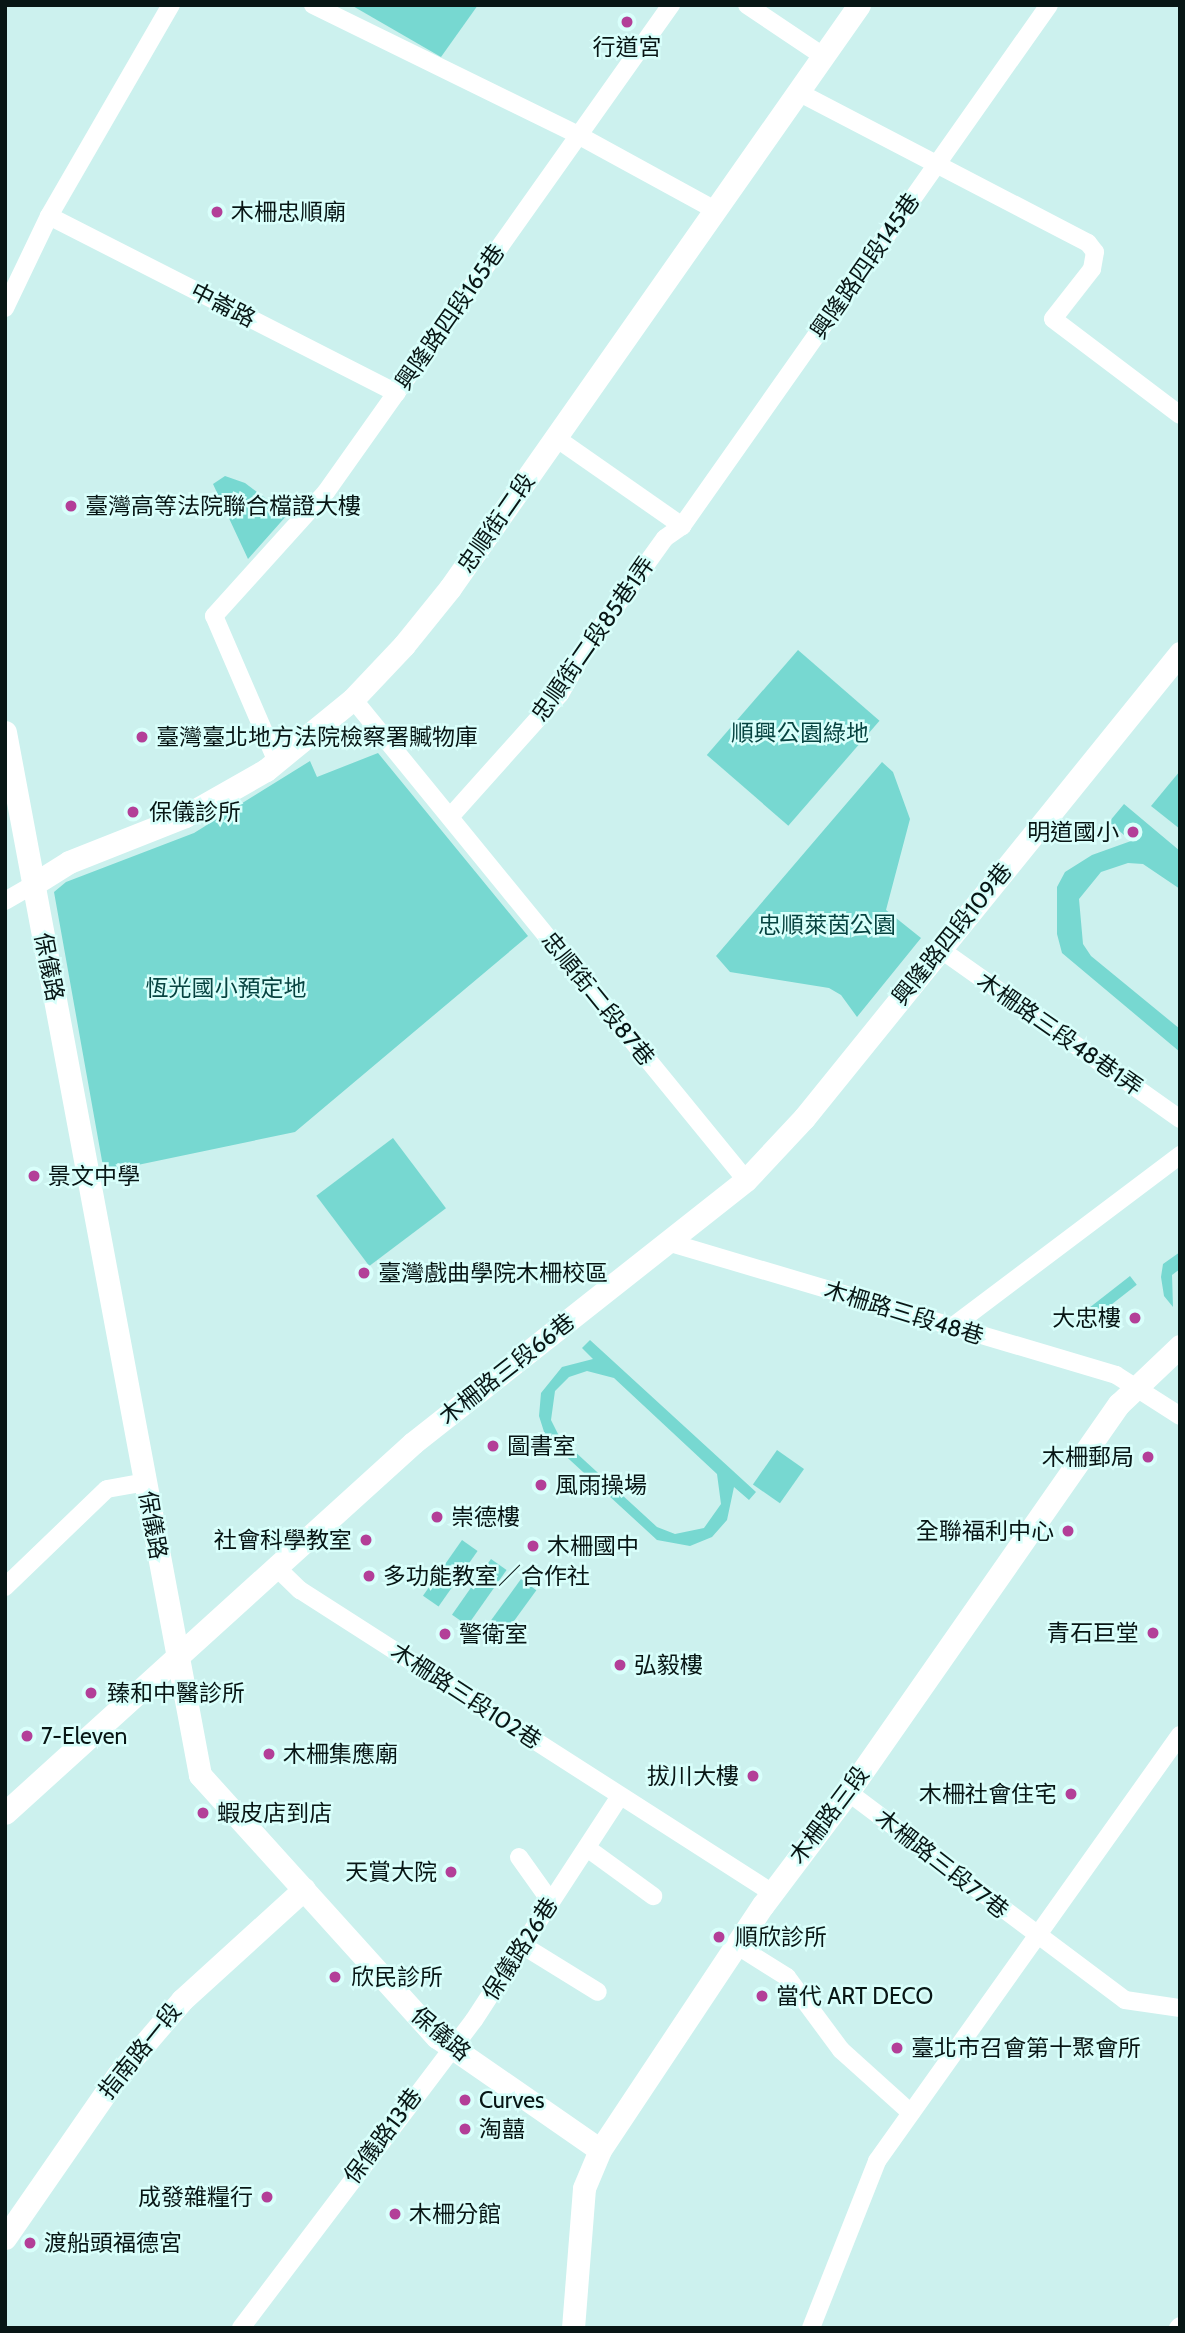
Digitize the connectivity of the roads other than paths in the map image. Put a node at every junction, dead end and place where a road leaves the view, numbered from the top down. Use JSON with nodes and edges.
{"nodes":[{"id":1,"x":171,"y":5,"type":"edge"},
{"id":2,"x":313,"y":5,"type":"edge"},
{"id":3,"x":671,"y":5,"type":"edge"},
{"id":4,"x":747,"y":5,"type":"edge"},
{"id":5,"x":859,"y":5,"type":"edge"},
{"id":6,"x":1049,"y":5,"type":"edge"},
{"id":7,"x":823,"y":56,"type":"junction"},
{"id":8,"x":798,"y":92,"type":"junction"},
{"id":9,"x":578,"y":135,"type":"junction"},
{"id":10,"x":938,"y":163,"type":"junction"},
{"id":11,"x":715,"y":210,"type":"junction"},
{"id":12,"x":49,"y":216,"type":"junction"},
{"id":13,"x":5,"y":308,"type":"edge"},
{"id":14,"x":397,"y":393,"type":"junction"},
{"id":15,"x":1180,"y":415,"type":"edge"},
{"id":16,"x":555,"y":438,"type":"junction"},
{"id":17,"x":681,"y":526,"type":"junction"},
{"id":18,"x":1180,"y":653,"type":"edge"},
{"id":19,"x":354,"y":699,"type":"junction"},
{"id":20,"x":5,"y":732,"type":"edge"},
{"id":21,"x":277,"y":762,"type":"junction"},
{"id":22,"x":450,"y":817,"type":"junction"},
{"id":23,"x":34,"y":884,"type":"junction"},
{"id":24,"x":5,"y":901,"type":"edge"},
{"id":25,"x":940,"y":949,"type":"junction"},
{"id":26,"x":1180,"y":1119,"type":"edge"},
{"id":27,"x":1180,"y":1156,"type":"edge"},
{"id":28,"x":746,"y":1180,"type":"junction"},
{"id":29,"x":671,"y":1243,"type":"junction"},
{"id":30,"x":952,"y":1327,"type":"junction"},
{"id":31,"x":1180,"y":1346,"type":"edge"},
{"id":32,"x":1136,"y":1384,"type":"junction"},
{"id":33,"x":1180,"y":1416,"type":"edge"},
{"id":34,"x":145,"y":1482,"type":"junction"},
{"id":35,"x":277,"y":1569,"type":"junction"},
{"id":36,"x":6,"y":1586,"type":"edge"},
{"id":37,"x":178,"y":1660,"type":"junction"},
{"id":38,"x":1180,"y":1735,"type":"edge"},
{"id":39,"x":848,"y":1791,"type":"junction"},
{"id":40,"x":620,"y":1796,"type":"junction"},
{"id":41,"x":5,"y":1813,"type":"edge"},
{"id":42,"x":587,"y":1848,"type":"junction"},
{"id":43,"x":519,"y":1857,"type":"dead end"},
{"id":44,"x":304,"y":1889,"type":"junction"},
{"id":45,"x":771,"y":1892,"type":"junction"},
{"id":46,"x":653,"y":1896,"type":"dead end"},
{"id":47,"x":551,"y":1902,"type":"junction"},
{"id":48,"x":1036,"y":1937,"type":"junction"},
{"id":49,"x":522,"y":1945,"type":"junction"},
{"id":50,"x":736,"y":1945,"type":"junction"},
{"id":51,"x":598,"y":1992,"type":"dead end"},
{"id":52,"x":1180,"y":2008,"type":"edge"},
{"id":53,"x":452,"y":2049,"type":"junction"},
{"id":54,"x":911,"y":2113,"type":"junction"},
{"id":55,"x":600,"y":2150,"type":"junction"},
{"id":56,"x":5,"y":2238,"type":"edge"},
{"id":57,"x":241,"y":2328,"type":"edge"},
{"id":58,"x":573,"y":2328,"type":"edge"},
{"id":59,"x":811,"y":2328,"type":"edge"}],
"edges":[{"from":1,"to":12,"type":"street"},
{"from":2,"to":9,"type":"street"},
{"from":3,"to":9,"type":"street","name":"興隆路四段165巷"},
{"from":4,"to":7,"type":"street"},
{"from":5,"to":7,"type":"street","name":"忠順街二段"},
{"from":6,"to":10,"type":"street","name":"興隆路四段145巷"},
{"from":7,"to":8,"type":"street","name":"忠順街二段"},
{"from":8,"to":10,"type":"street"},
{"from":8,"to":11,"type":"street","name":"忠順街二段"},
{"from":9,"to":11,"type":"street"},
{"from":9,"to":14,"type":"street","name":"興隆路四段165巷"},
{"from":10,"to":15,"type":"street"},
{"from":10,"to":17,"type":"street","name":"興隆路四段145巷"},
{"from":11,"to":16,"type":"street","name":"忠順街二段"},
{"from":12,"to":13,"type":"street"},
{"from":12,"to":14,"type":"street","name":"中崙路"},
{"from":14,"to":21,"type":"street","name":"興隆路四段165巷"},
{"from":16,"to":17,"type":"street"},
{"from":16,"to":19,"type":"street","name":"忠順街二段"},
{"from":17,"to":22,"type":"street","name":"忠順街二段85巷1弄"},
{"from":18,"to":25,"type":"street","name":"興隆路四段109巷"},
{"from":19,"to":21,"type":"street","name":"忠順街二段"},
{"from":19,"to":22,"type":"street","name":"忠順街二段87巷"},
{"from":20,"to":23,"type":"street","name":"保儀路"},
{"from":21,"to":23,"type":"street","name":"忠順街二段"},
{"from":22,"to":28,"type":"street","name":"忠順街二段87巷"},
{"from":23,"to":24,"type":"street","name":"忠順街二段"},
{"from":23,"to":34,"type":"street","name":"保儀路"},
{"from":25,"to":26,"type":"street","name":"木柵路三段48巷1弄"},
{"from":25,"to":28,"type":"street","name":"興隆路四段109巷"},
{"from":27,"to":30,"type":"street"},
{"from":28,"to":29,"type":"street","name":"木柵路三段66巷"},
{"from":29,"to":30,"type":"street","name":"木柵路三段48巷"},
{"from":29,"to":35,"type":"street","name":"木柵路三段66巷"},
{"from":30,"to":32,"type":"street","name":"木柵路三段48巷"},
{"from":31,"to":32,"type":"street","name":"木柵路三段"},
{"from":32,"to":33,"type":"street","name":"木柵路三段48巷"},
{"from":32,"to":39,"type":"street","name":"木柵路三段"},
{"from":34,"to":36,"type":"street"},
{"from":34,"to":37,"type":"street","name":"保儀路"},
{"from":35,"to":37,"type":"street"},
{"from":35,"to":40,"type":"street","name":"木柵路三段102巷"},
{"from":37,"to":41,"type":"street"},
{"from":37,"to":44,"type":"street","name":"保儀路"},
{"from":38,"to":48,"type":"street"},
{"from":39,"to":45,"type":"street","name":"木柵路三段"},
{"from":39,"to":48,"type":"street","name":"木柵路三段77巷"},
{"from":40,"to":42,"type":"street","name":"保儀路26巷"},
{"from":40,"to":45,"type":"street","name":"木柵路三段102巷"},
{"from":42,"to":46,"type":"street"},
{"from":42,"to":47,"type":"street","name":"保儀路26巷"},
{"from":43,"to":47,"type":"street"},
{"from":44,"to":53,"type":"street","name":"保儀路"},
{"from":44,"to":56,"type":"street","name":"指南路一段"},
{"from":45,"to":50,"type":"street","name":"木柵路三段"},
{"from":47,"to":49,"type":"street","name":"保儀路26巷"},
{"from":48,"to":52,"type":"street","name":"木柵路三段77巷"},
{"from":48,"to":54,"type":"street"},
{"from":49,"to":51,"type":"street"},
{"from":49,"to":53,"type":"street","name":"保儀路26巷"},
{"from":50,"to":54,"type":"street"},
{"from":50,"to":55,"type":"street","name":"木柵路三段"},
{"from":53,"to":55,"type":"street","name":"保儀路"},
{"from":53,"to":57,"type":"street","name":"保儀路13巷"},
{"from":54,"to":59,"type":"street"},
{"from":55,"to":58,"type":"street","name":"木柵路三段"}]}
